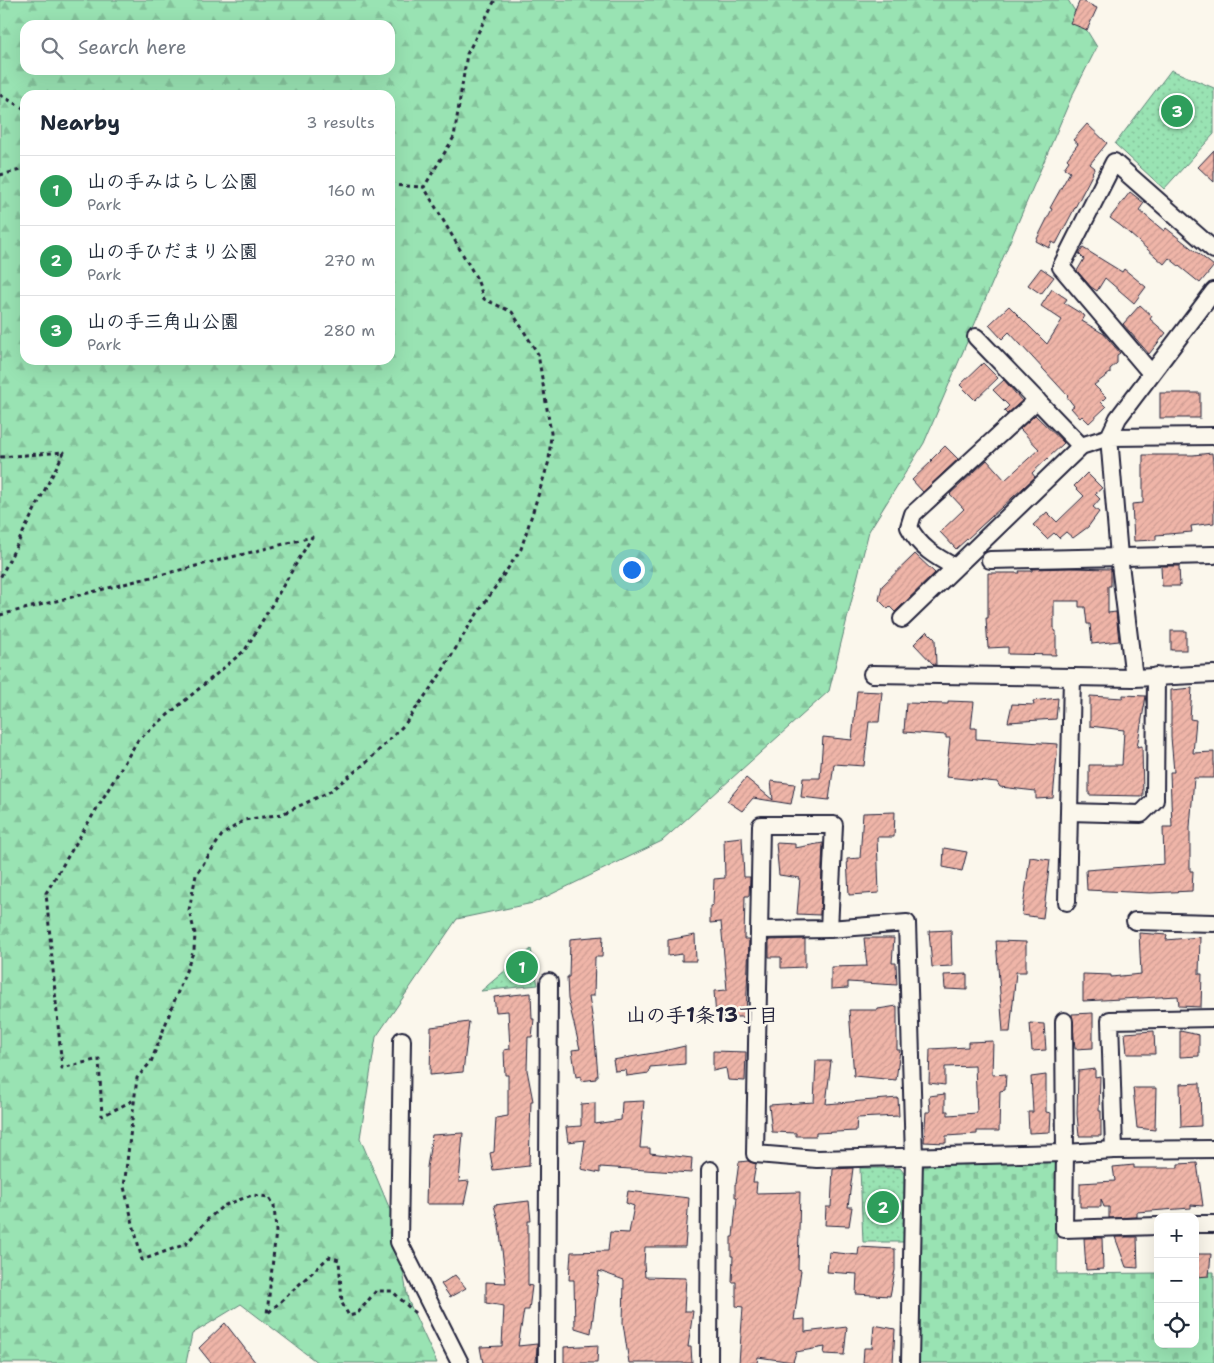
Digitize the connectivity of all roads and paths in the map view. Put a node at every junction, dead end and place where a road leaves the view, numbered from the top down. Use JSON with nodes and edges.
{"nodes":[{"id":1,"x":495,"y":0,"type":"edge"},
{"id":2,"x":0,"y":96,"type":"edge"},
{"id":3,"x":20,"y":106,"type":"edge"},
{"id":4,"x":20,"y":170,"type":"edge"},
{"id":5,"x":0,"y":175,"type":"edge"},
{"id":6,"x":395,"y":184,"type":"edge"},
{"id":7,"x":424,"y":187,"type":"junction"},
{"id":8,"x":1214,"y":250,"type":"edge"},
{"id":9,"x":1214,"y":291,"type":"edge"},
{"id":10,"x":976,"y":337,"type":"dead end"},
{"id":11,"x":1150,"y":372,"type":"junction"},
{"id":12,"x":1037,"y":400,"type":"junction"},
{"id":13,"x":1214,"y":436,"type":"edge"},
{"id":14,"x":1109,"y":437,"type":"junction"},
{"id":15,"x":1081,"y":446,"type":"junction"},
{"id":16,"x":0,"y":457,"type":"edge"},
{"id":17,"x":1214,"y":555,"type":"edge"},
{"id":18,"x":1119,"y":556,"type":"junction"},
{"id":19,"x":990,"y":560,"type":"dead end"},
{"id":20,"x":955,"y":567,"type":"junction"},
{"id":21,"x":0,"y":578,"type":"edge"},
{"id":22,"x":0,"y":615,"type":"edge"},
{"id":23,"x":902,"y":619,"type":"dead end"},
{"id":24,"x":872,"y":674,"type":"dead end"},
{"id":25,"x":1214,"y":674,"type":"edge"},
{"id":26,"x":1156,"y":676,"type":"junction"},
{"id":27,"x":1072,"y":677,"type":"junction"},
{"id":28,"x":1134,"y":678,"type":"junction"},
{"id":29,"x":1070,"y":812,"type":"junction"},
{"id":30,"x":1067,"y":902,"type":"dead end"},
{"id":31,"x":1135,"y":921,"type":"dead end"},
{"id":32,"x":1214,"y":923,"type":"edge"},
{"id":33,"x":758,"y":930,"type":"junction"},
{"id":34,"x":828,"y":930,"type":"junction"},
{"id":35,"x":548,"y":982,"type":"dead end"},
{"id":36,"x":1214,"y":1018,"type":"edge"},
{"id":37,"x":1064,"y":1021,"type":"dead end"},
{"id":38,"x":402,"y":1040,"type":"dead end"},
{"id":39,"x":134,"y":1100,"type":"junction"},
{"id":40,"x":1214,"y":1149,"type":"edge"},
{"id":41,"x":1114,"y":1150,"type":"junction"},
{"id":42,"x":1066,"y":1153,"type":"junction"},
{"id":43,"x":914,"y":1157,"type":"junction"},
{"id":44,"x":710,"y":1170,"type":"dead end"},
{"id":45,"x":1199,"y":1224,"type":"edge"},
{"id":46,"x":1214,"y":1224,"type":"edge"},
{"id":47,"x":1154,"y":1226,"type":"edge"},
{"id":48,"x":416,"y":1314,"type":"dead end"},
{"id":49,"x":460,"y":1363,"type":"edge"},
{"id":50,"x":547,"y":1363,"type":"edge"},
{"id":51,"x":709,"y":1363,"type":"edge"},
{"id":52,"x":910,"y":1363,"type":"edge"}],
"edges":[{"from":1,"to":7,"type":"path"},
{"from":2,"to":3,"type":"path"},
{"from":4,"to":5,"type":"path"},
{"from":6,"to":7,"type":"path"},
{"from":7,"to":39,"type":"path"},
{"from":8,"to":11,"type":"street"},
{"from":9,"to":11,"type":"street"},
{"from":10,"to":12,"type":"street"},
{"from":11,"to":14,"type":"street"},
{"from":12,"to":15,"type":"street"},
{"from":12,"to":20,"type":"street"},
{"from":13,"to":14,"type":"street"},
{"from":14,"to":15,"type":"street"},
{"from":14,"to":18,"type":"street"},
{"from":15,"to":20,"type":"street"},
{"from":16,"to":21,"type":"path"},
{"from":17,"to":18,"type":"street"},
{"from":18,"to":19,"type":"street"},
{"from":18,"to":28,"type":"street"},
{"from":20,"to":23,"type":"street"},
{"from":22,"to":39,"type":"path"},
{"from":24,"to":27,"type":"street"},
{"from":25,"to":26,"type":"street"},
{"from":26,"to":28,"type":"street"},
{"from":26,"to":29,"type":"street"},
{"from":27,"to":28,"type":"street"},
{"from":27,"to":29,"type":"street"},
{"from":29,"to":30,"type":"street"},
{"from":31,"to":32,"type":"street"},
{"from":33,"to":34,"type":"street"},
{"from":33,"to":34,"type":"street"},
{"from":33,"to":43,"type":"street"},
{"from":34,"to":43,"type":"street"},
{"from":35,"to":50,"type":"street"},
{"from":36,"to":41,"type":"street"},
{"from":37,"to":42,"type":"street"},
{"from":38,"to":49,"type":"street"},
{"from":39,"to":48,"type":"path"},
{"from":40,"to":41,"type":"street"},
{"from":41,"to":42,"type":"street"},
{"from":42,"to":43,"type":"street"},
{"from":42,"to":47,"type":"street"},
{"from":43,"to":52,"type":"street"},
{"from":44,"to":51,"type":"street"},
{"from":45,"to":46,"type":"street"}]}
